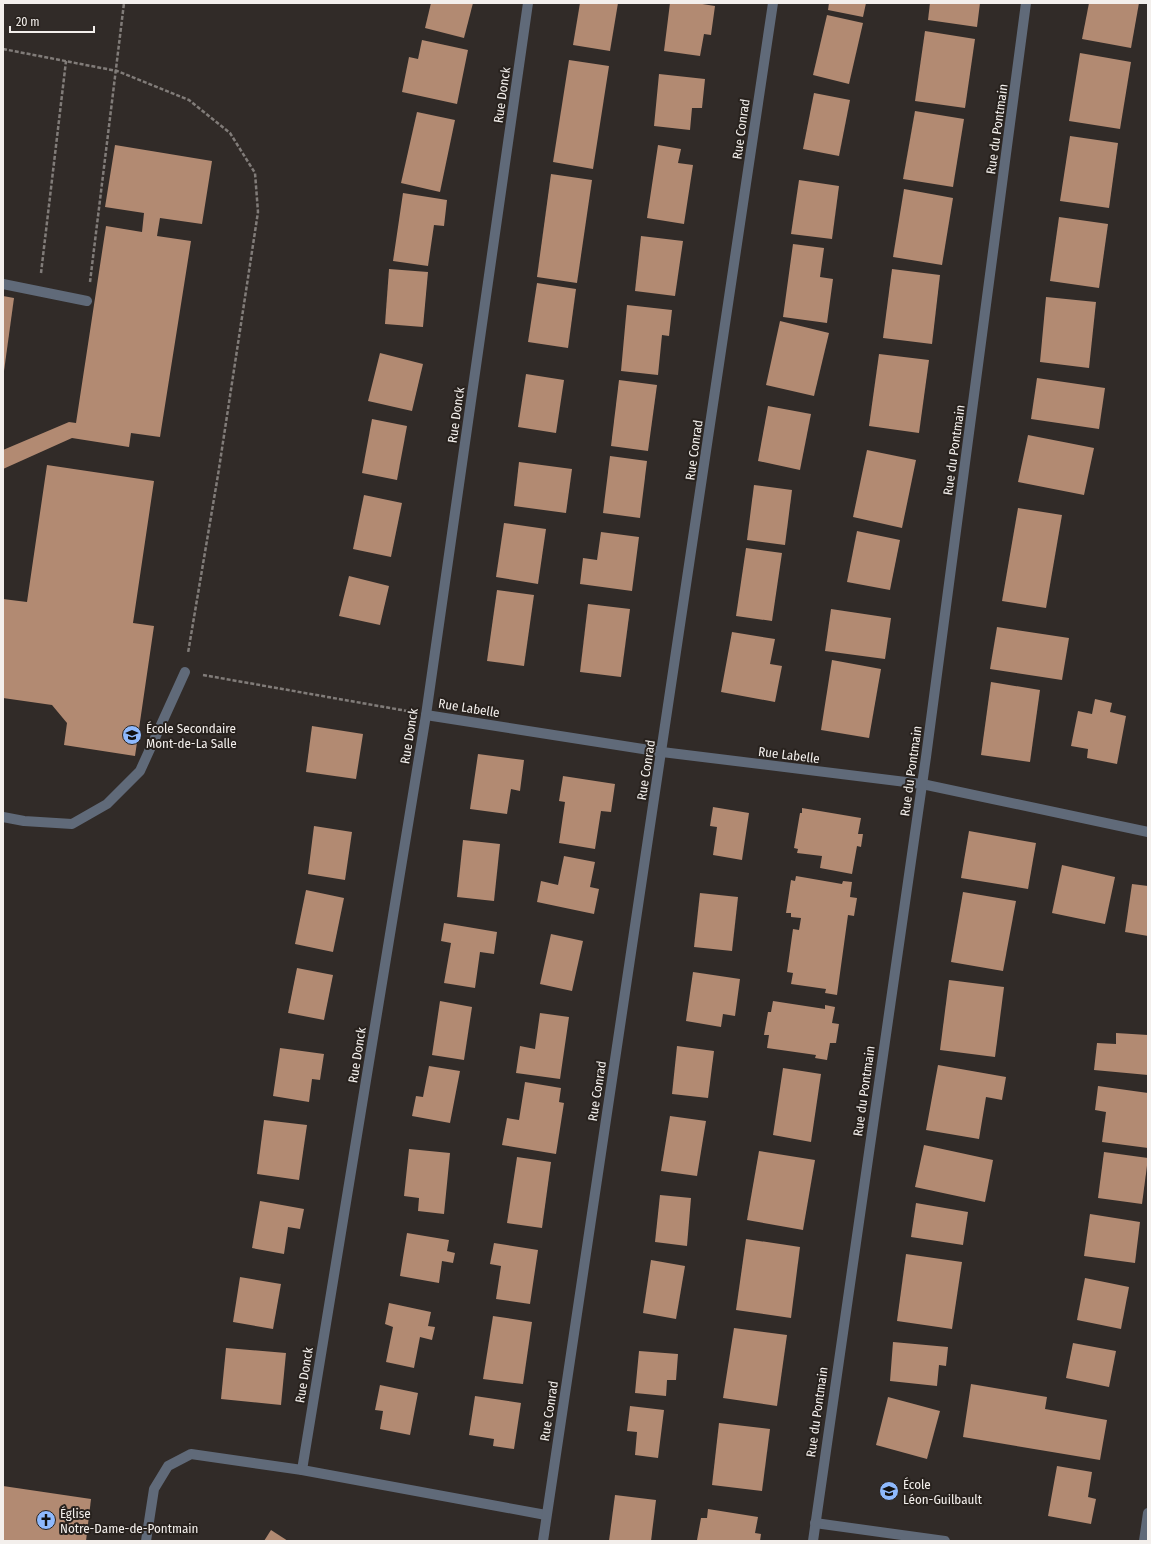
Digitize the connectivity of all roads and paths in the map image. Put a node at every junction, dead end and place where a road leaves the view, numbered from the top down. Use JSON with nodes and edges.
{"nodes":[{"id":1,"x":124,"y":3,"type":"edge"},
{"id":2,"x":528,"y":3,"type":"edge"},
{"id":3,"x":773,"y":3,"type":"edge"},
{"id":4,"x":1026,"y":3,"type":"edge"},
{"id":5,"x":3,"y":49,"type":"edge"},
{"id":6,"x":66,"y":60,"type":"junction"},
{"id":7,"x":116,"y":71,"type":"junction"},
{"id":8,"x":3,"y":284,"type":"edge"},
{"id":9,"x":39,"y":291,"type":"junction"},
{"id":10,"x":87,"y":301,"type":"joint"},
{"id":11,"x":185,"y":672,"type":"junction"},
{"id":12,"x":426,"y":715,"type":"junction"},
{"id":13,"x":662,"y":752,"type":"junction"},
{"id":14,"x":922,"y":784,"type":"junction"},
{"id":15,"x":3,"y":817,"type":"edge"},
{"id":16,"x":1148,"y":832,"type":"edge"},
{"id":17,"x":302,"y":1470,"type":"junction"},
{"id":18,"x":1148,"y":1513,"type":"edge"},
{"id":19,"x":546,"y":1515,"type":"junction"},
{"id":20,"x":815,"y":1523,"type":"junction"},
{"id":21,"x":146,"y":1541,"type":"edge"},
{"id":22,"x":543,"y":1541,"type":"edge"},
{"id":23,"x":813,"y":1541,"type":"edge"},
{"id":24,"x":945,"y":1541,"type":"edge"},
{"id":25,"x":1144,"y":1541,"type":"edge"}],
"edges":[{"from":1,"to":7,"type":"path"},
{"from":2,"to":12,"type":"street","name":"Rue Donck"},
{"from":3,"to":13,"type":"street","name":"Rue Conrad"},
{"from":4,"to":14,"type":"street","name":"Rue du Pontmain"},
{"from":5,"to":6,"type":"path"},
{"from":6,"to":7,"type":"path"},
{"from":6,"to":9,"type":"path"},
{"from":7,"to":10,"type":"path"},
{"from":7,"to":11,"type":"path"},
{"from":8,"to":9,"type":"street"},
{"from":9,"to":10,"type":"street"},
{"from":11,"to":12,"type":"path"},
{"from":11,"to":15,"type":"street"},
{"from":12,"to":13,"type":"street","name":"Rue Labelle"},
{"from":12,"to":17,"type":"street","name":"Rue Donck"},
{"from":13,"to":14,"type":"street","name":"Rue Labelle"},
{"from":13,"to":19,"type":"street","name":"Rue Conrad"},
{"from":14,"to":16,"type":"street","name":"Rue Labelle"},
{"from":14,"to":20,"type":"street","name":"Rue du Pontmain"},
{"from":17,"to":19,"type":"street"},
{"from":17,"to":21,"type":"street"},
{"from":18,"to":25,"type":"street"},
{"from":19,"to":22,"type":"street","name":"Rue Conrad"},
{"from":20,"to":23,"type":"street","name":"Rue du Pontmain"},
{"from":20,"to":24,"type":"street"}]}
